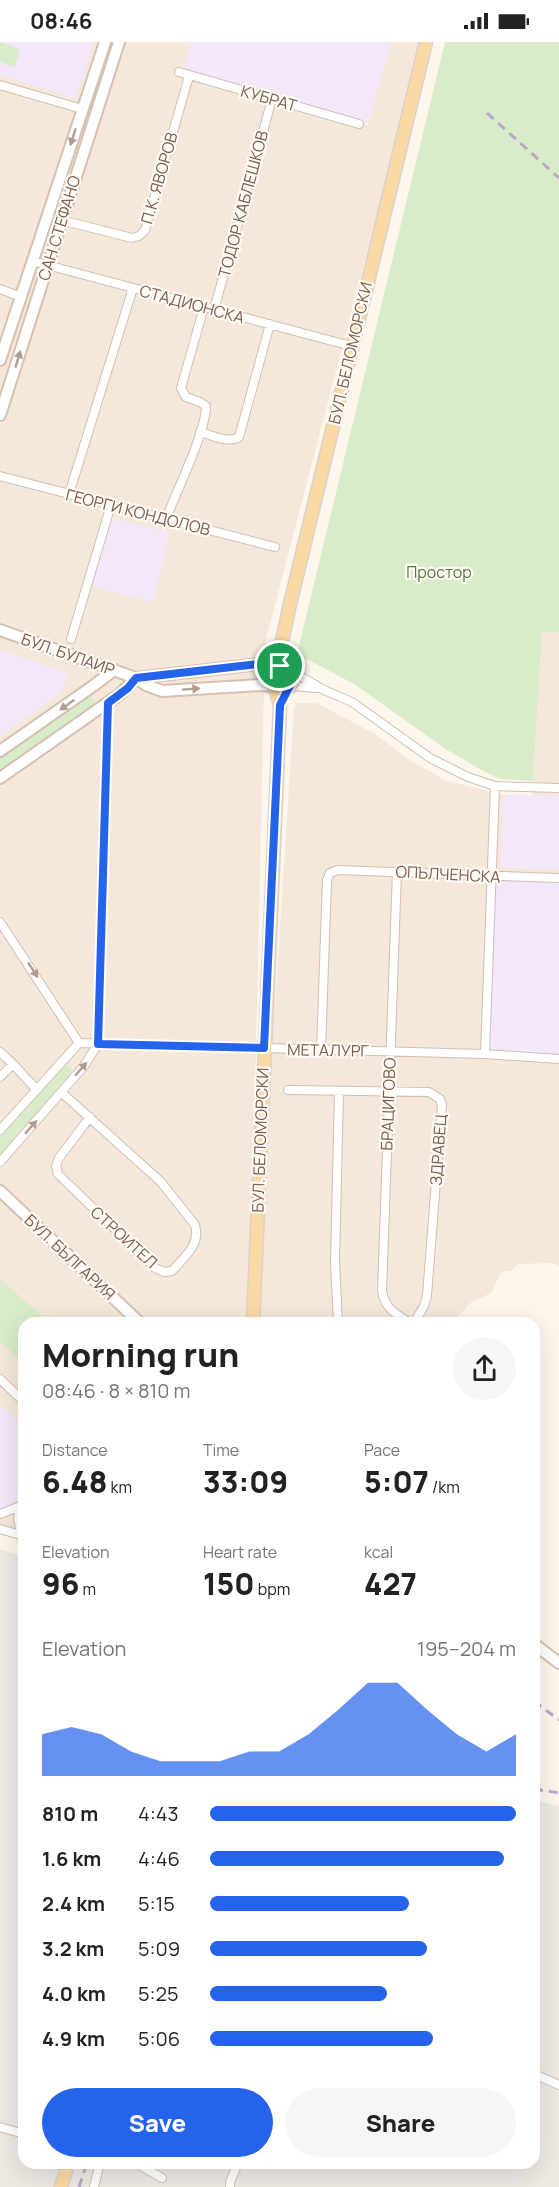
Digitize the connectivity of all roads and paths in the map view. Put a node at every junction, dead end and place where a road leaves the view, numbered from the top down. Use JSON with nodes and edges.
{"nodes":[{"id":1,"x":119,"y":42,"type":"edge"},
{"id":2,"x":426,"y":42,"type":"edge"},
{"id":3,"x":104,"y":46,"type":"edge"},
{"id":4,"x":115,"y":54,"type":"junction"},
{"id":5,"x":179,"y":72,"type":"dead end"},
{"id":6,"x":189,"y":76,"type":"junction"},
{"id":7,"x":0,"y":85,"type":"edge"},
{"id":8,"x":272,"y":99,"type":"junction"},
{"id":9,"x":82,"y":109,"type":"junction"},
{"id":10,"x":359,"y":124,"type":"dead end"},
{"id":11,"x":61,"y":220,"type":"junction"},
{"id":12,"x":32,"y":261,"type":"junction"},
{"id":13,"x":47,"y":265,"type":"junction"},
{"id":14,"x":133,"y":288,"type":"junction"},
{"id":15,"x":0,"y":290,"type":"edge"},
{"id":16,"x":21,"y":297,"type":"junction"},
{"id":17,"x":204,"y":307,"type":"junction"},
{"id":18,"x":214,"y":310,"type":"junction"},
{"id":19,"x":270,"y":324,"type":"junction"},
{"id":20,"x":351,"y":346,"type":"junction"},
{"id":21,"x":0,"y":360,"type":"edge"},
{"id":22,"x":0,"y":415,"type":"edge"},
{"id":23,"x":200,"y":432,"type":"junction"},
{"id":24,"x":0,"y":476,"type":"edge"},
{"id":25,"x":69,"y":494,"type":"junction"},
{"id":26,"x":111,"y":505,"type":"junction"},
{"id":27,"x":166,"y":519,"type":"junction"},
{"id":28,"x":275,"y":547,"type":"dead end"},
{"id":29,"x":0,"y":630,"type":"edge"},
{"id":30,"x":71,"y":639,"type":"dead end"},
{"id":31,"x":278,"y":666,"type":"junction"},
{"id":32,"x":114,"y":670,"type":"junction"},
{"id":33,"x":293,"y":672,"type":"junction"},
{"id":34,"x":136,"y":678,"type":"junction"},
{"id":35,"x":274,"y":687,"type":"junction"},
{"id":36,"x":290,"y":687,"type":"junction"},
{"id":37,"x":324,"y":690,"type":"junction"},
{"id":38,"x":108,"y":703,"type":"junction"},
{"id":39,"x":280,"y":705,"type":"junction"},
{"id":40,"x":0,"y":751,"type":"edge"},
{"id":41,"x":0,"y":778,"type":"edge"},
{"id":42,"x":495,"y":786,"type":"junction"},
{"id":43,"x":559,"y":788,"type":"edge"},
{"id":44,"x":398,"y":871,"type":"junction"},
{"id":45,"x":491,"y":876,"type":"junction"},
{"id":46,"x":559,"y":878,"type":"edge"},
{"id":47,"x":0,"y":922,"type":"edge"},
{"id":48,"x":79,"y":1043,"type":"junction"},
{"id":49,"x":98,"y":1044,"type":"junction"},
{"id":50,"x":264,"y":1048,"type":"junction"},
{"id":51,"x":321,"y":1050,"type":"junction"},
{"id":52,"x":0,"y":1052,"type":"edge"},
{"id":53,"x":390,"y":1052,"type":"junction"},
{"id":54,"x":485,"y":1054,"type":"junction"},
{"id":55,"x":559,"y":1059,"type":"edge"},
{"id":56,"x":13,"y":1064,"type":"junction"},
{"id":57,"x":0,"y":1077,"type":"edge"},
{"id":58,"x":37,"y":1090,"type":"junction"},
{"id":59,"x":288,"y":1090,"type":"dead end"},
{"id":60,"x":339,"y":1091,"type":"junction"},
{"id":61,"x":389,"y":1091,"type":"junction"},
{"id":62,"x":61,"y":1092,"type":"junction"},
{"id":63,"x":90,"y":1117,"type":"junction"},
{"id":64,"x":0,"y":1130,"type":"edge"},
{"id":65,"x":0,"y":1162,"type":"edge"},
{"id":66,"x":0,"y":1191,"type":"edge"},
{"id":67,"x":134,"y":1317,"type":"edge"},
{"id":68,"x":253,"y":1317,"type":"edge"},
{"id":69,"x":338,"y":1317,"type":"edge"},
{"id":70,"x":404,"y":1317,"type":"edge"},
{"id":71,"x":416,"y":1317,"type":"edge"},
{"id":72,"x":0,"y":1379,"type":"edge"},
{"id":73,"x":18,"y":1396,"type":"edge"},
{"id":74,"x":18,"y":1507,"type":"edge"},
{"id":75,"x":0,"y":1514,"type":"edge"},
{"id":76,"x":0,"y":1530,"type":"edge"},
{"id":77,"x":18,"y":1535,"type":"edge"},
{"id":78,"x":540,"y":1649,"type":"edge"},
{"id":79,"x":559,"y":1663,"type":"edge"},
{"id":80,"x":540,"y":2077,"type":"edge"},
{"id":81,"x":559,"y":2085,"type":"edge"},
{"id":82,"x":0,"y":2127,"type":"edge"},
{"id":83,"x":18,"y":2132,"type":"edge"},
{"id":84,"x":66,"y":2169,"type":"edge"},
{"id":85,"x":98,"y":2169,"type":"edge"},
{"id":86,"x":146,"y":2169,"type":"edge"},
{"id":87,"x":235,"y":2169,"type":"edge"},
{"id":88,"x":162,"y":2178,"type":"dead end"},
{"id":89,"x":60,"y":2187,"type":"edge"},
{"id":90,"x":93,"y":2187,"type":"edge"},
{"id":91,"x":230,"y":2187,"type":"edge"}],
"edges":[{"from":1,"to":4,"type":"main road","name":"САН СТЕФАНО"},
{"from":2,"to":20,"type":"main road","name":"БУЛ. БЕЛОМОРСКИ"},
{"from":3,"to":4,"type":"main road"},
{"from":3,"to":9,"type":"main road","name":"САН СТЕФАНО"},
{"from":4,"to":11,"type":"main road","name":"САН СТЕФАНО"},
{"from":5,"to":6,"type":"street","name":"КУБРАТ"},
{"from":6,"to":8,"type":"street","name":"КУБРАТ"},
{"from":6,"to":11,"type":"street","name":"П.К. ЯВОРОВ"},
{"from":7,"to":9,"type":"street"},
{"from":8,"to":10,"type":"street","name":"КУБРАТ"},
{"from":8,"to":18,"type":"street","name":"ТОДОР КАБЛЕШКОВ"},
{"from":9,"to":12,"type":"main road","name":"САН СТЕФАНО","one_way":true},
{"from":11,"to":13,"type":"main road","name":"САН СТЕФАНО"},
{"from":12,"to":13,"type":"street","name":"СТАДИОНСКА"},
{"from":12,"to":16,"type":"main road","name":"САН СТЕФАНО"},
{"from":13,"to":14,"type":"street","name":"СТАДИОНСКА"},
{"from":22,"to":13,"type":"main road","name":"САН СТЕФАНО","one_way":true},
{"from":14,"to":17,"type":"street","name":"СТАДИОНСКА"},
{"from":14,"to":25,"type":"street"},
{"from":15,"to":16,"type":"street"},
{"from":16,"to":21,"type":"main road","name":"САН СТЕФАНО"},
{"from":17,"to":18,"type":"street","name":"СТАДИОНСКА"},
{"from":17,"to":23,"type":"street"},
{"from":18,"to":19,"type":"street","name":"СТАДИОНСКА"},
{"from":19,"to":20,"type":"street","name":"СТАДИОНСКА"},
{"from":19,"to":23,"type":"street"},
{"from":20,"to":31,"type":"main road","name":"БУЛ. БЕЛОМОРСКИ"},
{"from":23,"to":27,"type":"street"},
{"from":24,"to":25,"type":"street","name":"ГЕОРГИ КОНДОЛОВ"},
{"from":25,"to":26,"type":"street","name":"ГЕОРГИ КОНДОЛОВ"},
{"from":26,"to":27,"type":"street","name":"ГЕОРГИ КОНДОЛОВ"},
{"from":26,"to":30,"type":"street"},
{"from":27,"to":28,"type":"street","name":"ГЕОРГИ КОНДОЛОВ"},
{"from":29,"to":32,"type":"main road","name":"БУЛ. БУЛАИР"},
{"from":31,"to":33,"type":"main road"},
{"from":31,"to":34,"type":"main road","name":"БУЛ. БУЛАИР"},
{"from":31,"to":35,"type":"main road"},
{"from":32,"to":34,"type":"main road","name":"БУЛ. БУЛАИР"},
{"from":32,"to":40,"type":"main road","one_way":true},
{"from":33,"to":36,"type":"main road"},
{"from":33,"to":37,"type":"street"},
{"from":34,"to":35,"type":"main road","name":"БУЛ. БУЛАИР","one_way":true},
{"from":34,"to":38,"type":"main road"},
{"from":35,"to":36,"type":"main road"},
{"from":35,"to":39,"type":"main road","name":"БУЛ. БЕЛОМОРСКИ"},
{"from":36,"to":37,"type":"street"},
{"from":36,"to":39,"type":"main road","name":"БУЛ. БЕЛОМОРСКИ"},
{"from":37,"to":42,"type":"street"},
{"from":38,"to":41,"type":"main road"},
{"from":38,"to":49,"type":"street"},
{"from":39,"to":50,"type":"main road","name":"БУЛ. БЕЛОМОРСКИ"},
{"from":42,"to":43,"type":"street"},
{"from":42,"to":45,"type":"street"},
{"from":44,"to":45,"type":"street","name":"ОПЪЛЧЕНСКА"},
{"from":44,"to":51,"type":"street","name":"ОПЪЛЧЕНСКА"},
{"from":44,"to":53,"type":"street","name":"БРАЦИГОВО"},
{"from":45,"to":46,"type":"street","name":"ОПЪЛЧЕНСКА"},
{"from":45,"to":54,"type":"street"},
{"from":47,"to":48,"type":"street","one_way":true},
{"from":48,"to":49,"type":"street","name":"МЕТАЛУРГ"},
{"from":48,"to":58,"type":"street"},
{"from":49,"to":50,"type":"street","name":"МЕТАЛУРГ"},
{"from":62,"to":49,"type":"street","one_way":true},
{"from":50,"to":51,"type":"street","name":"МЕТАЛУРГ"},
{"from":50,"to":68,"type":"main road","name":"БУЛ. БЕЛОМОРСКИ"},
{"from":51,"to":53,"type":"street","name":"МЕТАЛУРГ"},
{"from":52,"to":56,"type":"street"},
{"from":53,"to":54,"type":"street","name":"МЕТАЛУРГ"},
{"from":53,"to":61,"type":"street","name":"БРАЦИГОВО"},
{"from":54,"to":55,"type":"street","name":"МЕТАЛУРГ"},
{"from":56,"to":57,"type":"street"},
{"from":56,"to":58,"type":"street"},
{"from":58,"to":64,"type":"street"},
{"from":59,"to":60,"type":"street","name":"ЗДРАВЕЦ"},
{"from":60,"to":61,"type":"street","name":"ЗДРАВЕЦ"},
{"from":60,"to":69,"type":"street"},
{"from":61,"to":70,"type":"street","name":"БРАЦИГОВО"},
{"from":61,"to":71,"type":"street","name":"ЗДРАВЕЦ"},
{"from":62,"to":63,"type":"street","name":"СТРОИТЕЛ"},
{"from":65,"to":62,"type":"street","one_way":true},
{"from":63,"to":63,"type":"street","name":"СТРОИТЕЛ"},
{"from":66,"to":67,"type":"main road","name":"БУЛ. БЪЛГАРИЯ"},
{"from":72,"to":73,"type":"street"},
{"from":74,"to":75,"type":"street"},
{"from":76,"to":77,"type":"street"},
{"from":78,"to":79,"type":"main road"},
{"from":80,"to":81,"type":"street"},
{"from":82,"to":83,"type":"street"},
{"from":84,"to":89,"type":"main road"},
{"from":85,"to":90,"type":"street"},
{"from":86,"to":88,"type":"street"},
{"from":87,"to":91,"type":"street"}]}
